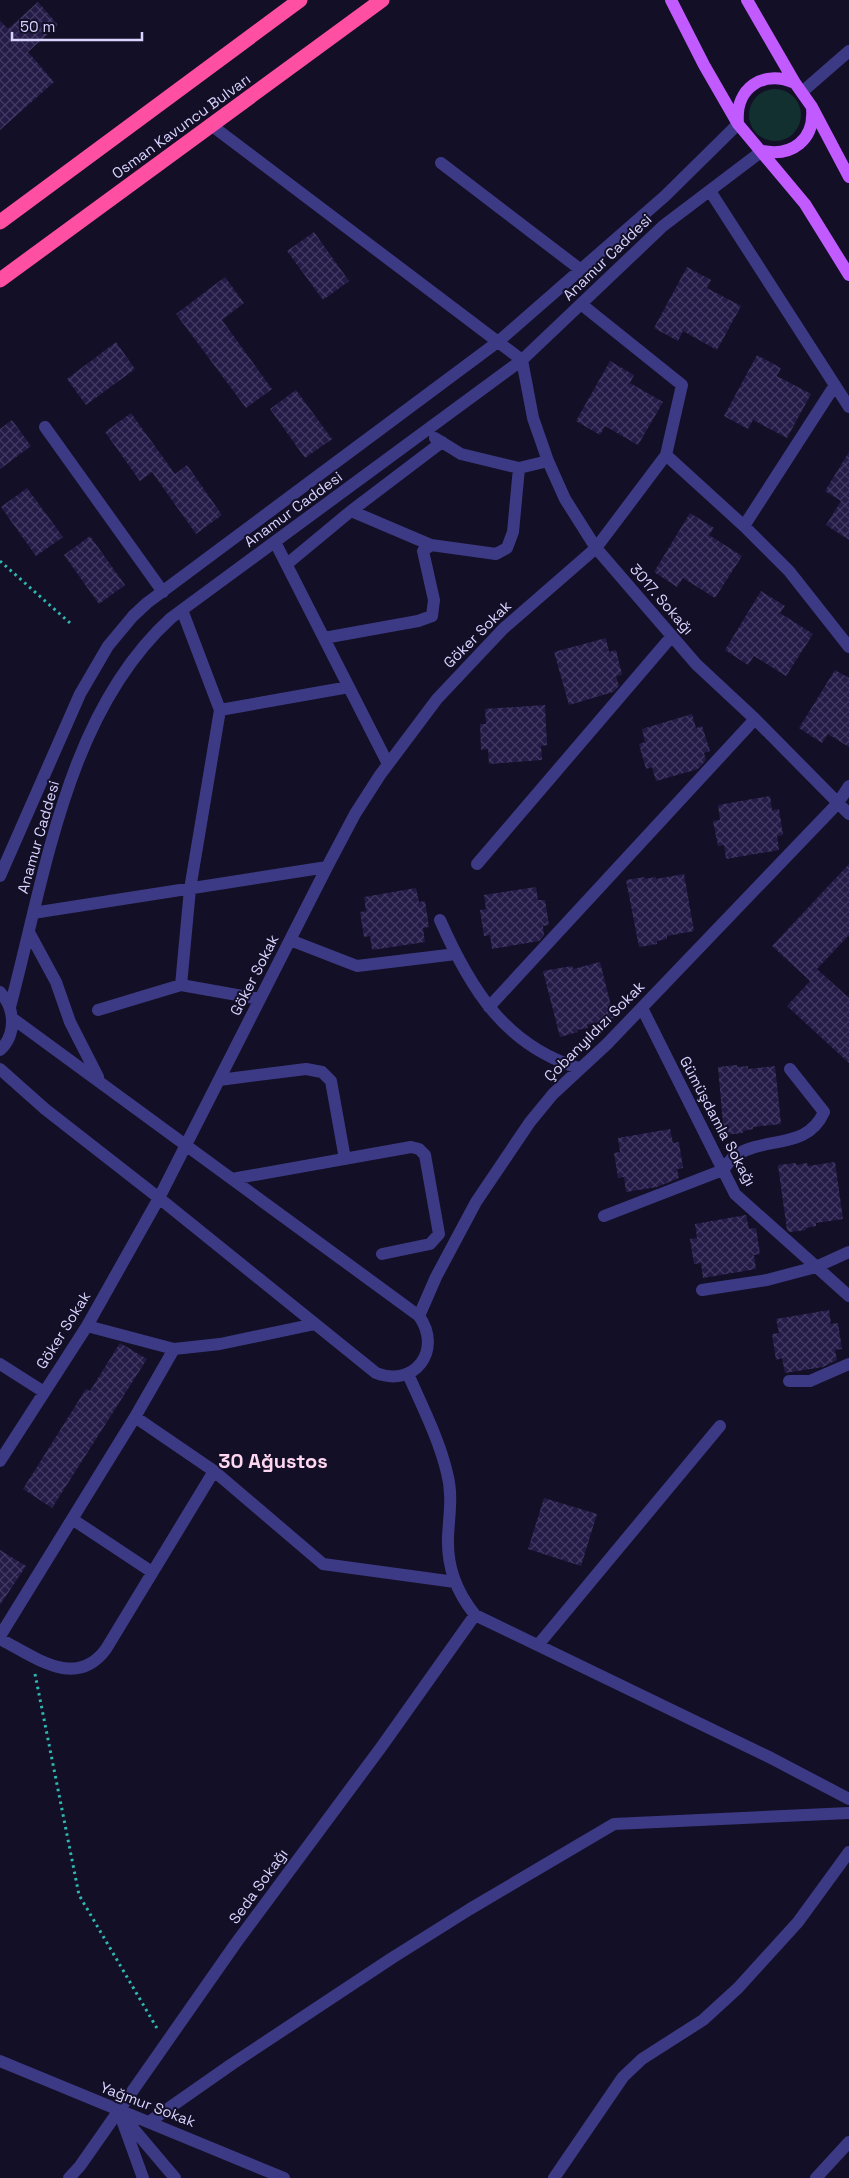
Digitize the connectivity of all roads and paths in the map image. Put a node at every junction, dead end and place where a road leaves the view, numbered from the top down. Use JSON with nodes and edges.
{"nodes":[{"id":1,"x":300,"y":0,"type":"edge"},
{"id":2,"x":382,"y":0,"type":"edge"},
{"id":3,"x":671,"y":0,"type":"edge"},
{"id":4,"x":747,"y":0,"type":"edge"},
{"id":5,"x":849,"y":51,"type":"edge"},
{"id":6,"x":798,"y":88,"type":"junction"},
{"id":7,"x":812,"y":106,"type":"junction"},
{"id":8,"x":738,"y":124,"type":"junction"},
{"id":9,"x":211,"y":125,"type":"junction"},
{"id":10,"x":762,"y":151,"type":"junction"},
{"id":11,"x":441,"y":163,"type":"dead end"},
{"id":12,"x":849,"y":177,"type":"edge"},
{"id":13,"x":710,"y":190,"type":"junction"},
{"id":14,"x":2,"y":216,"type":"edge"},
{"id":15,"x":581,"y":270,"type":"junction"},
{"id":16,"x":849,"y":275,"type":"edge"},
{"id":17,"x":0,"y":280,"type":"edge"},
{"id":18,"x":581,"y":304,"type":"junction"},
{"id":19,"x":499,"y":341,"type":"junction"},
{"id":20,"x":522,"y":360,"type":"junction"},
{"id":21,"x":835,"y":385,"type":"junction"},
{"id":22,"x":849,"y":407,"type":"edge"},
{"id":23,"x":45,"y":427,"type":"dead end"},
{"id":24,"x":425,"y":432,"type":"junction"},
{"id":25,"x":442,"y":442,"type":"junction"},
{"id":26,"x":666,"y":455,"type":"junction"},
{"id":27,"x":548,"y":461,"type":"junction"},
{"id":28,"x":519,"y":468,"type":"junction"},
{"id":29,"x":351,"y":512,"type":"junction"},
{"id":30,"x":744,"y":526,"type":"junction"},
{"id":31,"x":276,"y":542,"type":"junction"},
{"id":32,"x":430,"y":545,"type":"junction"},
{"id":33,"x":596,"y":548,"type":"junction"},
{"id":34,"x":0,"y":561,"type":"edge"},
{"id":35,"x":287,"y":564,"type":"junction"},
{"id":36,"x":163,"y":592,"type":"junction"},
{"id":37,"x":182,"y":610,"type":"junction"},
{"id":38,"x":70,"y":623,"type":"dead end"},
{"id":39,"x":672,"y":636,"type":"junction"},
{"id":40,"x":324,"y":638,"type":"junction"},
{"id":41,"x":849,"y":647,"type":"edge"},
{"id":42,"x":349,"y":688,"type":"junction"},
{"id":43,"x":220,"y":710,"type":"junction"},
{"id":44,"x":756,"y":719,"type":"junction"},
{"id":45,"x":388,"y":764,"type":"junction"},
{"id":46,"x":849,"y":786,"type":"edge"},
{"id":47,"x":838,"y":803,"type":"junction"},
{"id":48,"x":849,"y":814,"type":"edge"},
{"id":49,"x":478,"y":864,"type":"dead end"},
{"id":50,"x":327,"y":867,"type":"junction"},
{"id":51,"x":0,"y":876,"type":"edge"},
{"id":52,"x":190,"y":889,"type":"junction"},
{"id":53,"x":33,"y":913,"type":"junction"},
{"id":54,"x":440,"y":920,"type":"dead end"},
{"id":55,"x":30,"y":934,"type":"junction"},
{"id":56,"x":290,"y":940,"type":"junction"},
{"id":57,"x":456,"y":954,"type":"junction"},
{"id":58,"x":181,"y":985,"type":"junction"},
{"id":59,"x":0,"y":992,"type":"edge"},
{"id":60,"x":260,"y":999,"type":"junction"},
{"id":61,"x":489,"y":1007,"type":"junction"},
{"id":62,"x":642,"y":1008,"type":"junction"},
{"id":63,"x":98,"y":1010,"type":"dead end"},
{"id":64,"x":11,"y":1012,"type":"junction"},
{"id":65,"x":0,"y":1050,"type":"edge"},
{"id":66,"x":579,"y":1068,"type":"junction"},
{"id":67,"x":790,"y":1068,"type":"dead end"},
{"id":68,"x":0,"y":1069,"type":"edge"},
{"id":69,"x":219,"y":1080,"type":"junction"},
{"id":70,"x":102,"y":1083,"type":"junction"},
{"id":71,"x":186,"y":1145,"type":"junction"},
{"id":72,"x":345,"y":1159,"type":"junction"},
{"id":73,"x":723,"y":1170,"type":"junction"},
{"id":74,"x":232,"y":1179,"type":"junction"},
{"id":75,"x":159,"y":1198,"type":"junction"},
{"id":76,"x":604,"y":1216,"type":"dead end"},
{"id":77,"x":849,"y":1252,"type":"edge"},
{"id":78,"x":382,"y":1254,"type":"dead end"},
{"id":79,"x":816,"y":1267,"type":"junction"},
{"id":80,"x":702,"y":1290,"type":"dead end"},
{"id":81,"x":849,"y":1296,"type":"edge"},
{"id":82,"x":419,"y":1316,"type":"junction"},
{"id":83,"x":315,"y":1324,"type":"junction"},
{"id":84,"x":87,"y":1326,"type":"junction"},
{"id":85,"x":174,"y":1349,"type":"junction"},
{"id":86,"x":0,"y":1364,"type":"edge"},
{"id":87,"x":849,"y":1364,"type":"edge"},
{"id":88,"x":408,"y":1374,"type":"junction"},
{"id":89,"x":789,"y":1381,"type":"dead end"},
{"id":90,"x":44,"y":1392,"type":"junction"},
{"id":91,"x":135,"y":1417,"type":"junction"},
{"id":92,"x":720,"y":1426,"type":"dead end"},
{"id":93,"x":0,"y":1461,"type":"edge"},
{"id":94,"x":214,"y":1471,"type":"junction"},
{"id":95,"x":72,"y":1519,"type":"junction"},
{"id":96,"x":152,"y":1572,"type":"junction"},
{"id":97,"x":455,"y":1582,"type":"junction"},
{"id":98,"x":475,"y":1615,"type":"junction"},
{"id":99,"x":0,"y":1636,"type":"edge"},
{"id":100,"x":0,"y":1640,"type":"edge"},
{"id":101,"x":538,"y":1645,"type":"junction"},
{"id":102,"x":31,"y":1655,"type":"junction"},
{"id":103,"x":849,"y":1799,"type":"edge"},
{"id":104,"x":849,"y":1813,"type":"edge"},
{"id":105,"x":849,"y":1852,"type":"edge"},
{"id":106,"x":166,"y":2043,"type":"junction"},
{"id":107,"x":0,"y":2061,"type":"edge"},
{"id":108,"x":119,"y":2111,"type":"junction"},
{"id":109,"x":149,"y":2122,"type":"junction"},
{"id":110,"x":849,"y":2142,"type":"edge"},
{"id":111,"x":68,"y":2178,"type":"edge"},
{"id":112,"x":143,"y":2178,"type":"edge"},
{"id":113,"x":175,"y":2178,"type":"edge"},
{"id":114,"x":284,"y":2178,"type":"edge"},
{"id":115,"x":554,"y":2178,"type":"edge"},
{"id":116,"x":816,"y":2178,"type":"edge"}],
"edges":[{"from":1,"to":14,"type":"highway","name":"Osman Kavuncu Bulvarı"},
{"from":2,"to":9,"type":"highway","name":"Osman Kavuncu Bulvarı"},
{"from":3,"to":8,"type":"main road"},
{"from":4,"to":6,"type":"main road"},
{"from":5,"to":6,"type":"street"},
{"from":6,"to":7,"type":"main road"},
{"from":6,"to":8,"type":"main road"},
{"from":7,"to":10,"type":"main road"},
{"from":7,"to":12,"type":"main road"},
{"from":8,"to":10,"type":"main road"},
{"from":8,"to":15,"type":"street","name":"Anamur Caddesi"},
{"from":9,"to":17,"type":"highway","name":"Osman Kavuncu Bulvarı"},
{"from":9,"to":19,"type":"street"},
{"from":10,"to":13,"type":"street","name":"Anamur Caddesi"},
{"from":10,"to":16,"type":"main road"},
{"from":11,"to":15,"type":"street"},
{"from":13,"to":18,"type":"street","name":"Anamur Caddesi"},
{"from":13,"to":21,"type":"street"},
{"from":15,"to":19,"type":"street","name":"Anamur Caddesi"},
{"from":18,"to":20,"type":"street","name":"Anamur Caddesi"},
{"from":18,"to":26,"type":"street"},
{"from":19,"to":20,"type":"street"},
{"from":19,"to":36,"type":"street","name":"Anamur Caddesi"},
{"from":20,"to":24,"type":"street","name":"Anamur Caddesi"},
{"from":20,"to":27,"type":"street","name":"3017. Sokağı"},
{"from":21,"to":22,"type":"street"},
{"from":21,"to":30,"type":"street"},
{"from":23,"to":36,"type":"street"},
{"from":24,"to":25,"type":"street"},
{"from":24,"to":31,"type":"street","name":"Anamur Caddesi"},
{"from":25,"to":28,"type":"street"},
{"from":25,"to":29,"type":"street"},
{"from":26,"to":30,"type":"street"},
{"from":26,"to":33,"type":"street","name":"Göker Sokak"},
{"from":27,"to":28,"type":"street"},
{"from":27,"to":33,"type":"street","name":"3017. Sokağı"},
{"from":28,"to":32,"type":"street"},
{"from":29,"to":32,"type":"street"},
{"from":29,"to":35,"type":"street"},
{"from":30,"to":41,"type":"street"},
{"from":31,"to":35,"type":"street"},
{"from":31,"to":37,"type":"street","name":"Anamur Caddesi"},
{"from":32,"to":40,"type":"street"},
{"from":33,"to":39,"type":"street","name":"3017. Sokağı"},
{"from":33,"to":45,"type":"street","name":"Göker Sokak"},
{"from":34,"to":38,"type":"path"},
{"from":35,"to":40,"type":"street"},
{"from":36,"to":51,"type":"street","name":"Anamur Caddesi"},
{"from":37,"to":43,"type":"street"},
{"from":37,"to":53,"type":"street","name":"Anamur Caddesi"},
{"from":39,"to":44,"type":"street","name":"3017. Sokağı"},
{"from":39,"to":49,"type":"street"},
{"from":40,"to":42,"type":"street"},
{"from":42,"to":43,"type":"street"},
{"from":42,"to":45,"type":"street"},
{"from":43,"to":52,"type":"street"},
{"from":44,"to":47,"type":"street","name":"3017. Sokağı"},
{"from":44,"to":61,"type":"street"},
{"from":45,"to":50,"type":"street","name":"Göker Sokak"},
{"from":46,"to":47,"type":"street","name":"Çobanyıldızı Sokak"},
{"from":47,"to":48,"type":"street","name":"3017. Sokağı"},
{"from":47,"to":62,"type":"street","name":"Çobanyıldızı Sokak"},
{"from":50,"to":52,"type":"street"},
{"from":50,"to":56,"type":"street","name":"Göker Sokak"},
{"from":52,"to":53,"type":"street"},
{"from":52,"to":58,"type":"street"},
{"from":53,"to":55,"type":"street","name":"Anamur Caddesi"},
{"from":54,"to":57,"type":"street"},
{"from":55,"to":64,"type":"street","name":"Anamur Caddesi"},
{"from":55,"to":70,"type":"street"},
{"from":56,"to":57,"type":"street"},
{"from":56,"to":60,"type":"street","name":"Göker Sokak"},
{"from":57,"to":61,"type":"street"},
{"from":58,"to":60,"type":"street"},
{"from":58,"to":63,"type":"street"},
{"from":59,"to":64,"type":"street"},
{"from":60,"to":69,"type":"street","name":"Göker Sokak"},
{"from":61,"to":66,"type":"street"},
{"from":62,"to":66,"type":"street","name":"Çobanyıldızı Sokak"},
{"from":62,"to":73,"type":"street","name":"Gümüşdamla Sokağı"},
{"from":64,"to":65,"type":"street","name":"Anamur Caddesi"},
{"from":64,"to":70,"type":"street"},
{"from":66,"to":82,"type":"street","name":"Çobanyıldızı Sokak"},
{"from":67,"to":73,"type":"street"},
{"from":68,"to":75,"type":"street"},
{"from":69,"to":71,"type":"street","name":"Göker Sokak"},
{"from":69,"to":72,"type":"street"},
{"from":70,"to":71,"type":"street"},
{"from":71,"to":74,"type":"street"},
{"from":71,"to":75,"type":"street","name":"Göker Sokak"},
{"from":72,"to":74,"type":"street"},
{"from":72,"to":78,"type":"street"},
{"from":73,"to":76,"type":"street"},
{"from":73,"to":79,"type":"street","name":"Gümüşdamla Sokağı"},
{"from":74,"to":82,"type":"street"},
{"from":75,"to":83,"type":"street"},
{"from":75,"to":84,"type":"street","name":"Göker Sokak"},
{"from":77,"to":79,"type":"street"},
{"from":79,"to":80,"type":"street"},
{"from":79,"to":81,"type":"street","name":"Gümüşdamla Sokağı"},
{"from":82,"to":88,"type":"street"},
{"from":83,"to":85,"type":"street"},
{"from":83,"to":88,"type":"street"},
{"from":84,"to":85,"type":"street"},
{"from":84,"to":90,"type":"street","name":"Göker Sokak"},
{"from":85,"to":91,"type":"street"},
{"from":86,"to":90,"type":"street"},
{"from":87,"to":89,"type":"street"},
{"from":88,"to":97,"type":"street"},
{"from":90,"to":93,"type":"street","name":"Göker Sokak"},
{"from":91,"to":94,"type":"street"},
{"from":91,"to":95,"type":"street"},
{"from":92,"to":101,"type":"street"},
{"from":94,"to":96,"type":"street"},
{"from":94,"to":97,"type":"street"},
{"from":95,"to":96,"type":"street"},
{"from":95,"to":99,"type":"street"},
{"from":96,"to":102,"type":"street"},
{"from":97,"to":98,"type":"street"},
{"from":98,"to":101,"type":"street"},
{"from":98,"to":106,"type":"street","name":"Seda Sokağı"},
{"from":100,"to":102,"type":"street"},
{"from":101,"to":103,"type":"street"},
{"from":102,"to":106,"type":"path"},
{"from":104,"to":109,"type":"street"},
{"from":105,"to":115,"type":"street"},
{"from":106,"to":108,"type":"street","name":"Seda Sokağı"},
{"from":107,"to":108,"type":"street","name":"Yağmur Sokak"},
{"from":108,"to":109,"type":"street","name":"Yağmur Sokak"},
{"from":108,"to":111,"type":"street","name":"Seda Sokağı"},
{"from":108,"to":112,"type":"street"},
{"from":108,"to":113,"type":"street"},
{"from":109,"to":114,"type":"street","name":"Yağmur Sokak"},
{"from":110,"to":116,"type":"street"}]}
